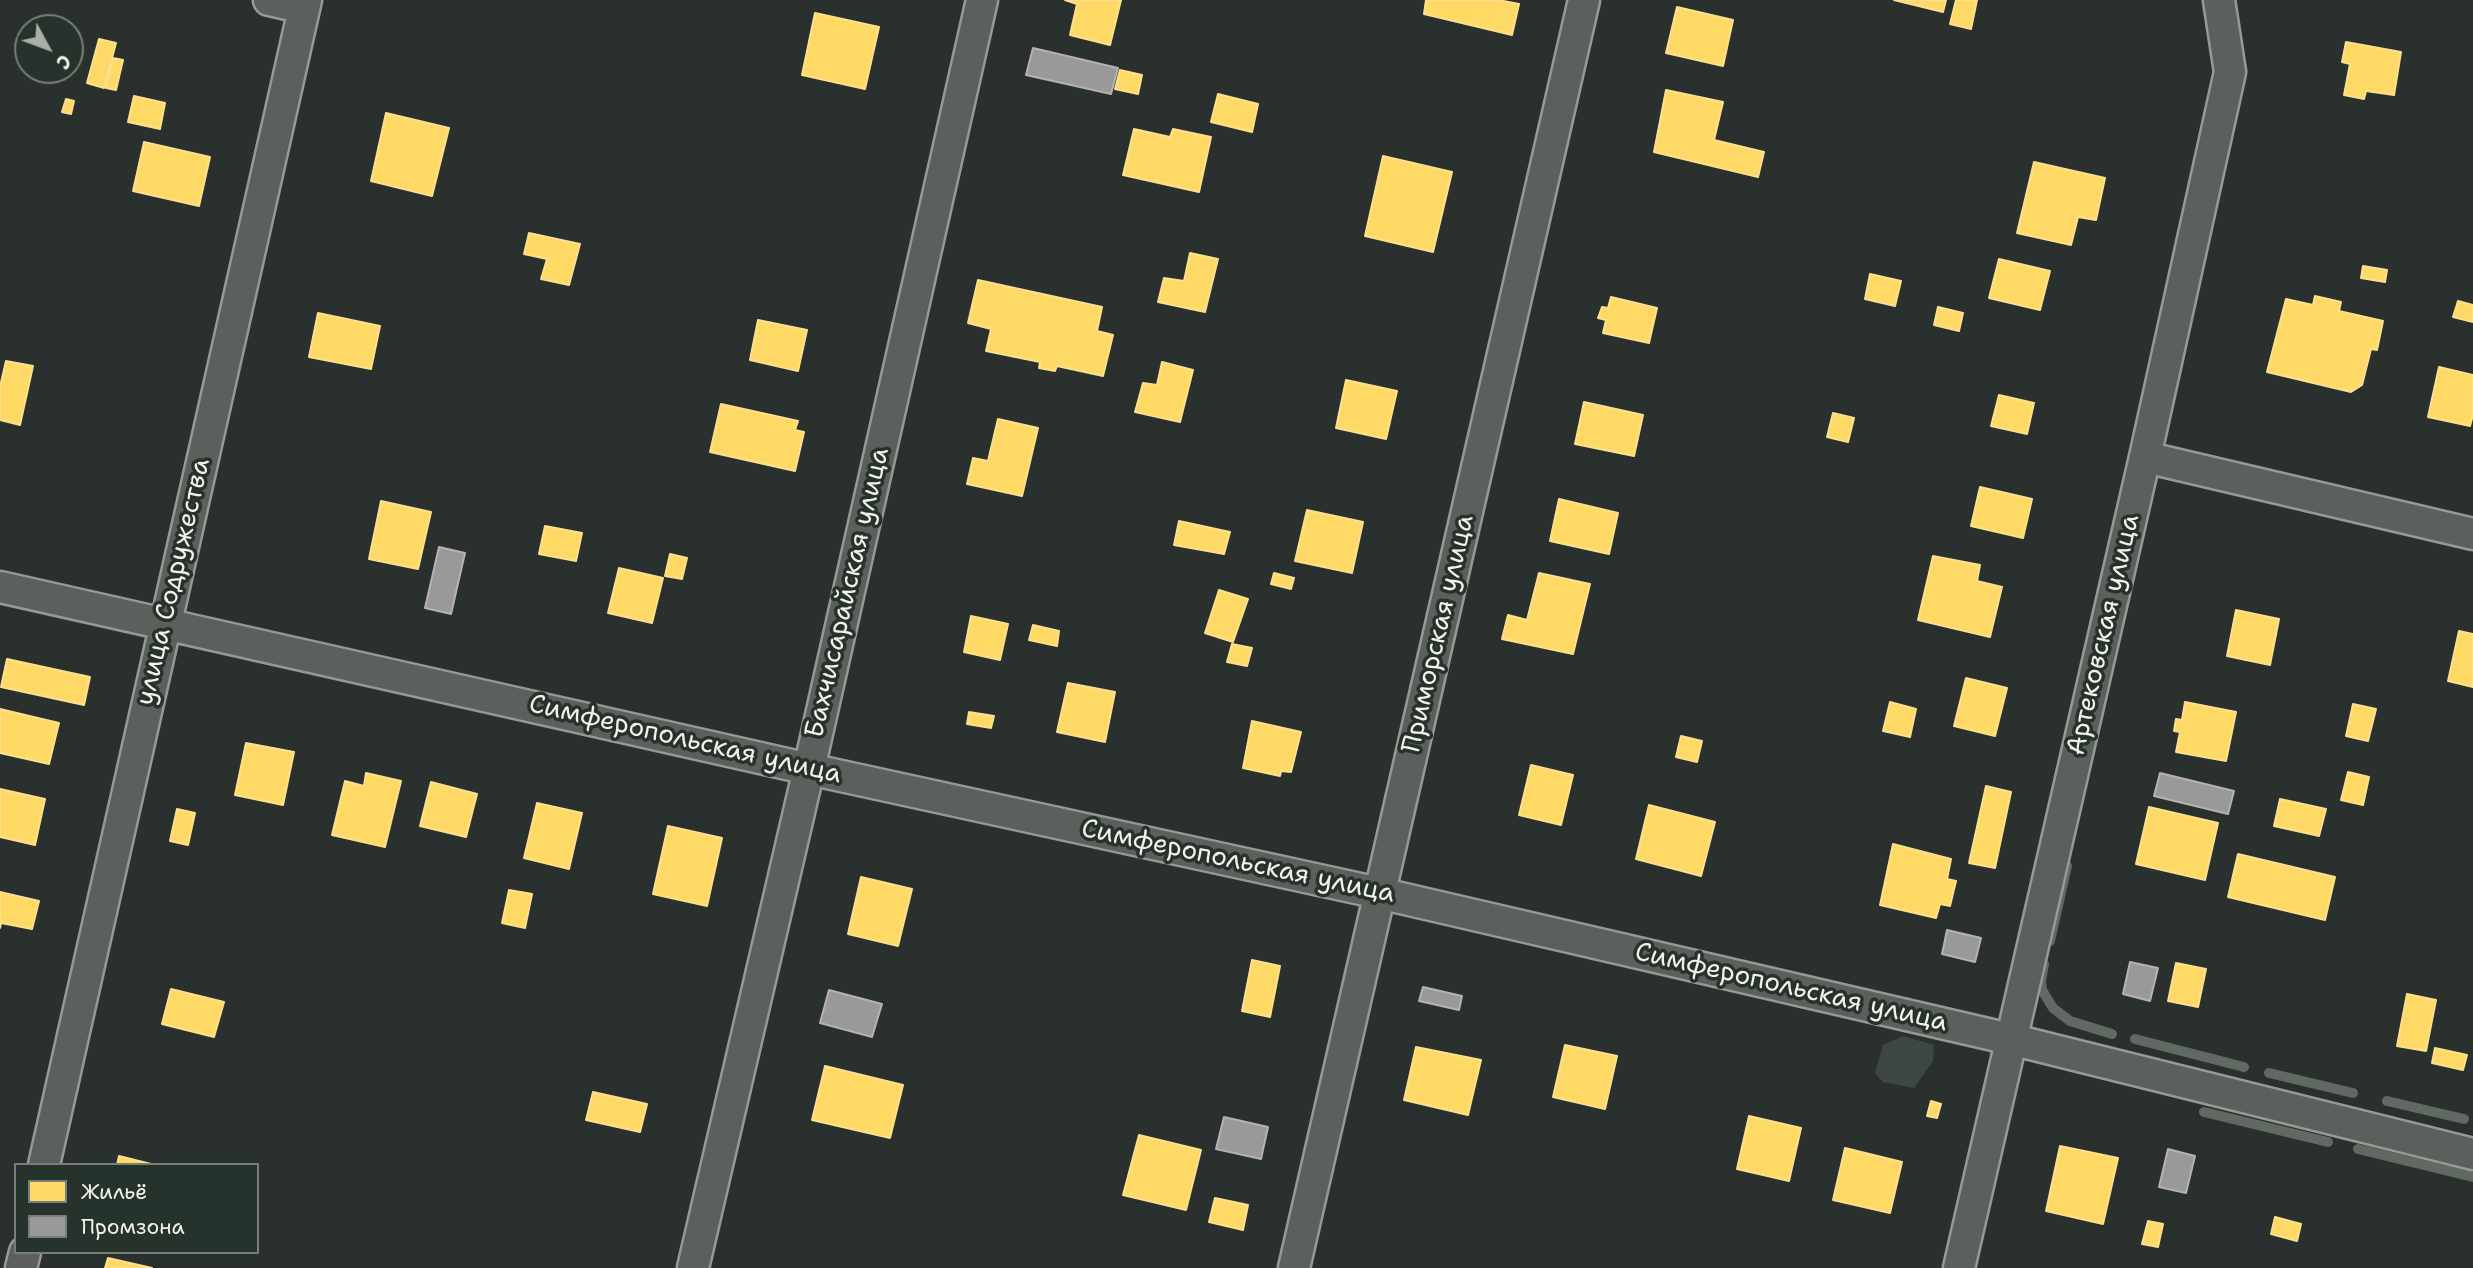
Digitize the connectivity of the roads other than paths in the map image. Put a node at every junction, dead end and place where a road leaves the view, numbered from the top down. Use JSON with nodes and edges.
{"nodes":[{"id":1,"x":270,"y":0,"type":"edge"},
{"id":2,"x":982,"y":0,"type":"edge"},
{"id":3,"x":1584,"y":0,"type":"edge"},
{"id":4,"x":2219,"y":0,"type":"edge"},
{"id":5,"x":305,"y":4,"type":"edge"},
{"id":6,"x":2145,"y":457,"type":"junction"},
{"id":7,"x":2473,"y":534,"type":"edge"},
{"id":8,"x":0,"y":587,"type":"edge"},
{"id":9,"x":164,"y":622,"type":"junction"},
{"id":10,"x":809,"y":769,"type":"junction"},
{"id":11,"x":1379,"y":893,"type":"junction"},
{"id":12,"x":2010,"y":1039,"type":"junction"},
{"id":13,"x":2473,"y":1154,"type":"edge"},
{"id":14,"x":44,"y":1163,"type":"edge"},
{"id":15,"x":693,"y":1268,"type":"edge"},
{"id":16,"x":1294,"y":1268,"type":"edge"},
{"id":17,"x":1959,"y":1268,"type":"edge"}],
"edges":[{"from":1,"to":5,"type":"street"},
{"from":2,"to":10,"type":"street","name":"Бахчисарайская улица"},
{"from":3,"to":11,"type":"street","name":"Приморская улица"},
{"from":4,"to":6,"type":"street","name":"Артековская улица"},
{"from":5,"to":9,"type":"street","name":"улица Содружества"},
{"from":6,"to":7,"type":"street"},
{"from":6,"to":12,"type":"street","name":"Артековская улица"},
{"from":8,"to":9,"type":"street","name":"Симферопольская улица"},
{"from":9,"to":10,"type":"street","name":"Симферопольская улица"},
{"from":9,"to":14,"type":"street","name":"улица Содружества"},
{"from":10,"to":11,"type":"street","name":"Симферопольская улица"},
{"from":10,"to":15,"type":"street","name":"Бахчисарайская улица"},
{"from":11,"to":12,"type":"street","name":"Симферопольская улица"},
{"from":11,"to":16,"type":"street","name":"Приморская улица"},
{"from":12,"to":13,"type":"street","name":"Симферопольская улица"},
{"from":12,"to":17,"type":"street","name":"Артековская улица"}]}
